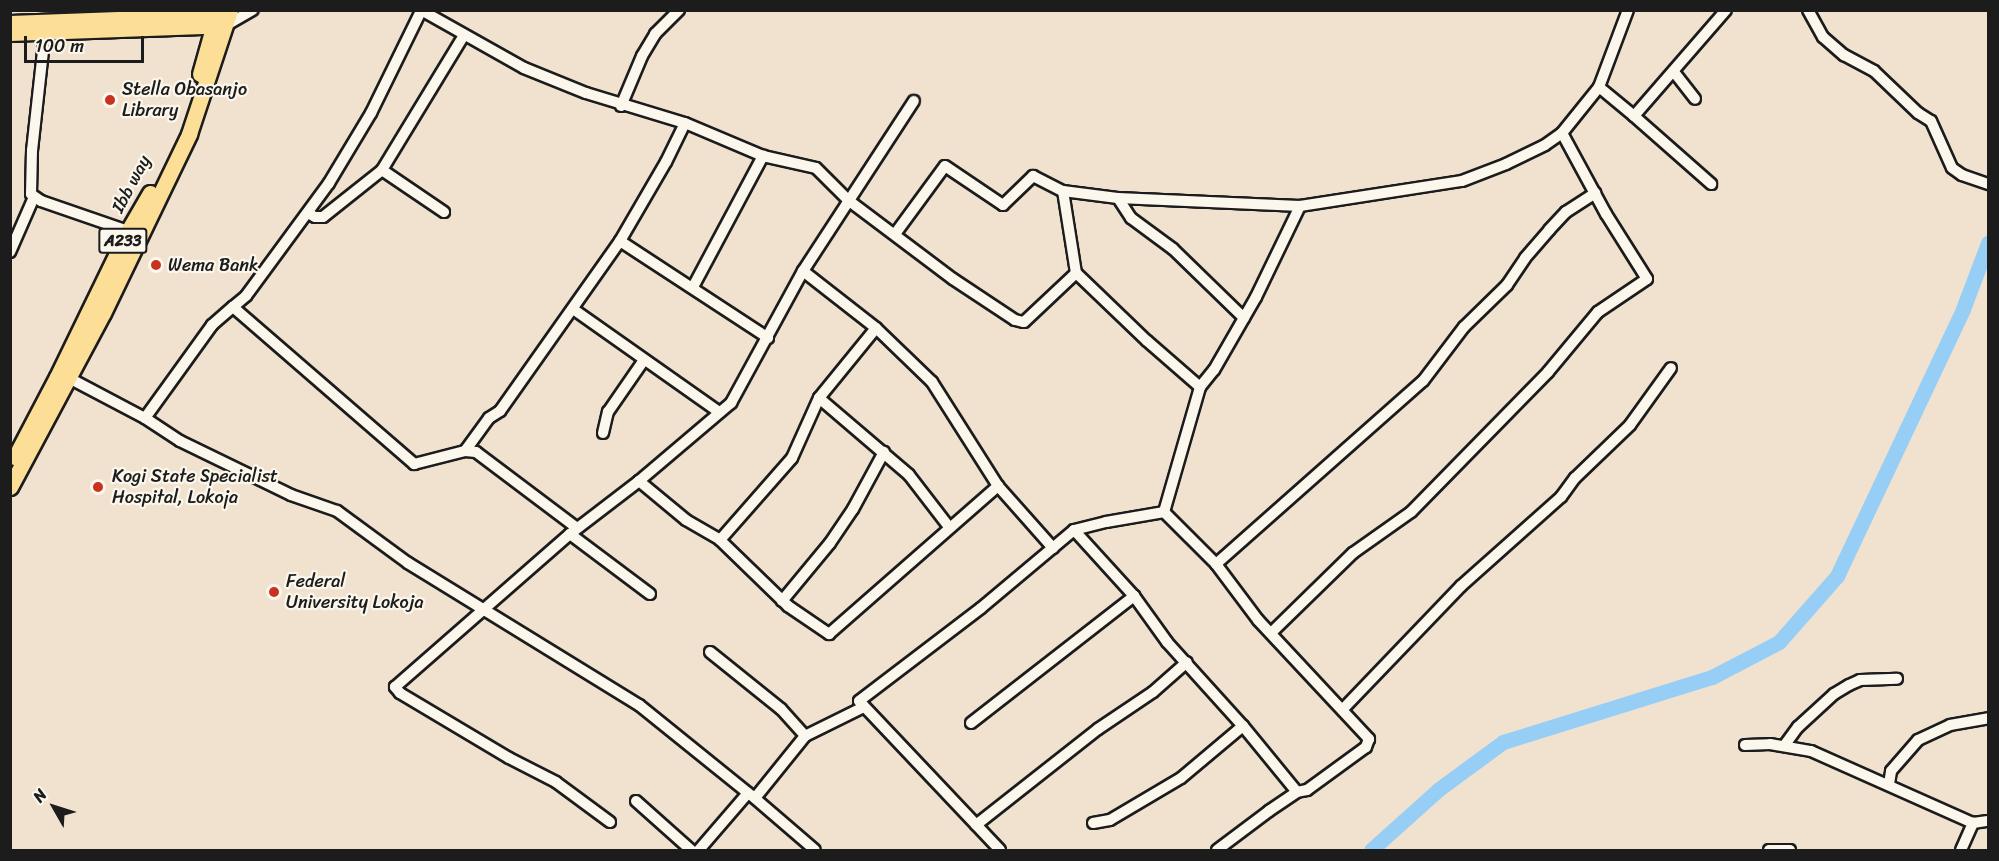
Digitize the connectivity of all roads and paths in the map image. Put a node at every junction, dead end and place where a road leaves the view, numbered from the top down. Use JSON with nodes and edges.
{"nodes":[{"id":1,"x":253,"y":10,"type":"edge"},
{"id":2,"x":679,"y":10,"type":"edge"},
{"id":3,"x":1628,"y":10,"type":"edge"},
{"id":4,"x":1725,"y":10,"type":"edge"},
{"id":5,"x":1808,"y":10,"type":"edge"},
{"id":6,"x":421,"y":11,"type":"edge"},
{"id":7,"x":89,"y":15,"type":"edge"},
{"id":8,"x":225,"y":18,"type":"edge"},
{"id":9,"x":10,"y":23,"type":"edge"},
{"id":10,"x":45,"y":33,"type":"junction"},
{"id":11,"x":10,"y":34,"type":"edge"},
{"id":12,"x":464,"y":35,"type":"junction"},
{"id":13,"x":1674,"y":72,"type":"junction"},
{"id":14,"x":1599,"y":87,"type":"junction"},
{"id":15,"x":1695,"y":99,"type":"dead end"},
{"id":16,"x":914,"y":101,"type":"dead end"},
{"id":17,"x":621,"y":106,"type":"junction"},
{"id":18,"x":1634,"y":116,"type":"junction"},
{"id":19,"x":685,"y":123,"type":"junction"},
{"id":20,"x":1562,"y":134,"type":"junction"},
{"id":21,"x":763,"y":156,"type":"junction"},
{"id":22,"x":382,"y":170,"type":"junction"},
{"id":23,"x":1711,"y":184,"type":"dead end"},
{"id":24,"x":1989,"y":184,"type":"edge"},
{"id":25,"x":1062,"y":190,"type":"junction"},
{"id":26,"x":1595,"y":193,"type":"junction"},
{"id":27,"x":34,"y":197,"type":"junction"},
{"id":28,"x":1118,"y":198,"type":"junction"},
{"id":29,"x":848,"y":200,"type":"junction"},
{"id":30,"x":1300,"y":206,"type":"junction"},
{"id":31,"x":444,"y":212,"type":"dead end"},
{"id":32,"x":308,"y":213,"type":"junction"},
{"id":33,"x":128,"y":231,"type":"junction"},
{"id":34,"x":895,"y":234,"type":"junction"},
{"id":35,"x":620,"y":241,"type":"junction"},
{"id":36,"x":10,"y":252,"type":"edge"},
{"id":37,"x":803,"y":272,"type":"junction"},
{"id":38,"x":1076,"y":273,"type":"junction"},
{"id":39,"x":693,"y":287,"type":"junction"},
{"id":40,"x":233,"y":308,"type":"junction"},
{"id":41,"x":573,"y":309,"type":"junction"},
{"id":42,"x":1244,"y":318,"type":"junction"},
{"id":43,"x":876,"y":328,"type":"junction"},
{"id":44,"x":768,"y":338,"type":"junction"},
{"id":45,"x":644,"y":360,"type":"junction"},
{"id":46,"x":1671,"y":369,"type":"dead end"},
{"id":47,"x":69,"y":378,"type":"junction"},
{"id":48,"x":1200,"y":387,"type":"junction"},
{"id":49,"x":819,"y":398,"type":"junction"},
{"id":50,"x":719,"y":412,"type":"junction"},
{"id":51,"x":146,"y":418,"type":"junction"},
{"id":52,"x":603,"y":433,"type":"dead end"},
{"id":53,"x":465,"y":451,"type":"junction"},
{"id":54,"x":884,"y":452,"type":"junction"},
{"id":55,"x":10,"y":466,"type":"edge"},
{"id":56,"x":639,"y":481,"type":"junction"},
{"id":57,"x":998,"y":486,"type":"junction"},
{"id":58,"x":10,"y":487,"type":"edge"},
{"id":59,"x":1164,"y":512,"type":"junction"},
{"id":60,"x":950,"y":527,"type":"junction"},
{"id":61,"x":1074,"y":530,"type":"junction"},
{"id":62,"x":574,"y":531,"type":"junction"},
{"id":63,"x":720,"y":540,"type":"junction"},
{"id":64,"x":1053,"y":548,"type":"junction"},
{"id":65,"x":1216,"y":564,"type":"junction"},
{"id":66,"x":650,"y":594,"type":"dead end"},
{"id":67,"x":1134,"y":596,"type":"junction"},
{"id":68,"x":782,"y":601,"type":"junction"},
{"id":69,"x":482,"y":609,"type":"junction"},
{"id":70,"x":1271,"y":633,"type":"junction"},
{"id":71,"x":710,"y":652,"type":"dead end"},
{"id":72,"x":1186,"y":662,"type":"junction"},
{"id":73,"x":1898,"y":679,"type":"dead end"},
{"id":74,"x":864,"y":707,"type":"junction"},
{"id":75,"x":1343,"y":709,"type":"junction"},
{"id":76,"x":1989,"y":718,"type":"edge"},
{"id":77,"x":972,"y":723,"type":"dead end"},
{"id":78,"x":1243,"y":726,"type":"junction"},
{"id":79,"x":805,"y":736,"type":"junction"},
{"id":80,"x":1745,"y":744,"type":"dead end"},
{"id":81,"x":1784,"y":746,"type":"junction"},
{"id":82,"x":1889,"y":784,"type":"junction"},
{"id":83,"x":1297,"y":792,"type":"junction"},
{"id":84,"x":752,"y":795,"type":"junction"},
{"id":85,"x":636,"y":801,"type":"dead end"},
{"id":86,"x":610,"y":822,"type":"dead end"},
{"id":87,"x":1989,"y":822,"type":"edge"},
{"id":88,"x":1093,"y":823,"type":"dead end"},
{"id":89,"x":1973,"y":823,"type":"junction"},
{"id":90,"x":976,"y":825,"type":"junction"},
{"id":91,"x":809,"y":849,"type":"edge"},
{"id":92,"x":692,"y":850,"type":"edge"},
{"id":93,"x":699,"y":850,"type":"edge"},
{"id":94,"x":1000,"y":850,"type":"edge"},
{"id":95,"x":1217,"y":850,"type":"edge"},
{"id":96,"x":1769,"y":850,"type":"edge"},
{"id":97,"x":1790,"y":850,"type":"edge"},
{"id":98,"x":1961,"y":850,"type":"edge"}],
"edges":[{"from":1,"to":8,"type":"street"},
{"from":2,"to":17,"type":"street"},
{"from":3,"to":14,"type":"street"},
{"from":4,"to":13,"type":"street"},
{"from":5,"to":24,"type":"street"},
{"from":6,"to":12,"type":"street"},
{"from":6,"to":32,"type":"street"},
{"from":7,"to":8,"type":"main road"},
{"from":7,"to":9,"type":"main road"},
{"from":8,"to":10,"type":"main road"},
{"from":8,"to":33,"type":"highway","name":"Ibb way","number":"A233"},
{"from":8,"to":47,"type":"highway","number":"A233"},
{"from":10,"to":11,"type":"main road"},
{"from":10,"to":27,"type":"street"},
{"from":12,"to":17,"type":"street"},
{"from":12,"to":22,"type":"street"},
{"from":13,"to":15,"type":"street"},
{"from":13,"to":18,"type":"street"},
{"from":14,"to":18,"type":"street"},
{"from":14,"to":20,"type":"street"},
{"from":16,"to":29,"type":"street"},
{"from":17,"to":19,"type":"street"},
{"from":18,"to":23,"type":"street"},
{"from":19,"to":21,"type":"street"},
{"from":19,"to":35,"type":"street"},
{"from":20,"to":26,"type":"street"},
{"from":20,"to":30,"type":"street"},
{"from":21,"to":29,"type":"street"},
{"from":21,"to":39,"type":"street"},
{"from":22,"to":31,"type":"street"},
{"from":22,"to":32,"type":"street"},
{"from":25,"to":28,"type":"street"},
{"from":25,"to":34,"type":"street"},
{"from":25,"to":38,"type":"street"},
{"from":26,"to":65,"type":"street"},
{"from":26,"to":70,"type":"street"},
{"from":27,"to":33,"type":"street"},
{"from":27,"to":36,"type":"street"},
{"from":28,"to":30,"type":"street"},
{"from":28,"to":42,"type":"street"},
{"from":29,"to":34,"type":"street"},
{"from":29,"to":37,"type":"street"},
{"from":30,"to":42,"type":"street"},
{"from":32,"to":40,"type":"street"},
{"from":33,"to":55,"type":"highway","name":"Ibb way","number":"A233"},
{"from":34,"to":38,"type":"street"},
{"from":35,"to":39,"type":"street"},
{"from":35,"to":41,"type":"street"},
{"from":37,"to":43,"type":"street"},
{"from":37,"to":44,"type":"street"},
{"from":38,"to":48,"type":"street"},
{"from":39,"to":44,"type":"street"},
{"from":40,"to":51,"type":"street"},
{"from":40,"to":53,"type":"street"},
{"from":41,"to":45,"type":"street"},
{"from":41,"to":53,"type":"street"},
{"from":42,"to":48,"type":"street"},
{"from":43,"to":49,"type":"street"},
{"from":43,"to":57,"type":"street"},
{"from":44,"to":50,"type":"street"},
{"from":45,"to":50,"type":"street"},
{"from":45,"to":52,"type":"street"},
{"from":46,"to":75,"type":"street"},
{"from":47,"to":51,"type":"street"},
{"from":47,"to":58,"type":"highway","number":"A233"},
{"from":48,"to":59,"type":"street"},
{"from":49,"to":54,"type":"street"},
{"from":49,"to":63,"type":"street"},
{"from":50,"to":56,"type":"street"},
{"from":51,"to":69,"type":"street"},
{"from":53,"to":62,"type":"street"},
{"from":54,"to":60,"type":"street"},
{"from":54,"to":68,"type":"street"},
{"from":56,"to":62,"type":"street"},
{"from":56,"to":63,"type":"street"},
{"from":57,"to":60,"type":"street"},
{"from":57,"to":64,"type":"street"},
{"from":59,"to":61,"type":"street"},
{"from":59,"to":65,"type":"street"},
{"from":60,"to":68,"type":"street"},
{"from":61,"to":64,"type":"street"},
{"from":61,"to":67,"type":"street"},
{"from":62,"to":66,"type":"street"},
{"from":62,"to":69,"type":"street"},
{"from":63,"to":68,"type":"street"},
{"from":64,"to":74,"type":"street"},
{"from":65,"to":70,"type":"street"},
{"from":67,"to":72,"type":"street"},
{"from":67,"to":77,"type":"street"},
{"from":69,"to":84,"type":"street"},
{"from":69,"to":86,"type":"street"},
{"from":70,"to":75,"type":"street"},
{"from":71,"to":79,"type":"street"},
{"from":72,"to":78,"type":"street"},
{"from":72,"to":90,"type":"street"},
{"from":73,"to":81,"type":"street"},
{"from":74,"to":79,"type":"street"},
{"from":74,"to":90,"type":"street"},
{"from":75,"to":83,"type":"street"},
{"from":76,"to":82,"type":"street"},
{"from":78,"to":83,"type":"street"},
{"from":78,"to":88,"type":"street"},
{"from":79,"to":84,"type":"street"},
{"from":80,"to":81,"type":"street"},
{"from":81,"to":82,"type":"street"},
{"from":82,"to":89,"type":"street"},
{"from":83,"to":95,"type":"street"},
{"from":84,"to":91,"type":"street"},
{"from":84,"to":93,"type":"street"},
{"from":85,"to":92,"type":"street"},
{"from":87,"to":89,"type":"street"},
{"from":89,"to":98,"type":"street"},
{"from":90,"to":94,"type":"street"},
{"from":96,"to":97,"type":"street"}]}
